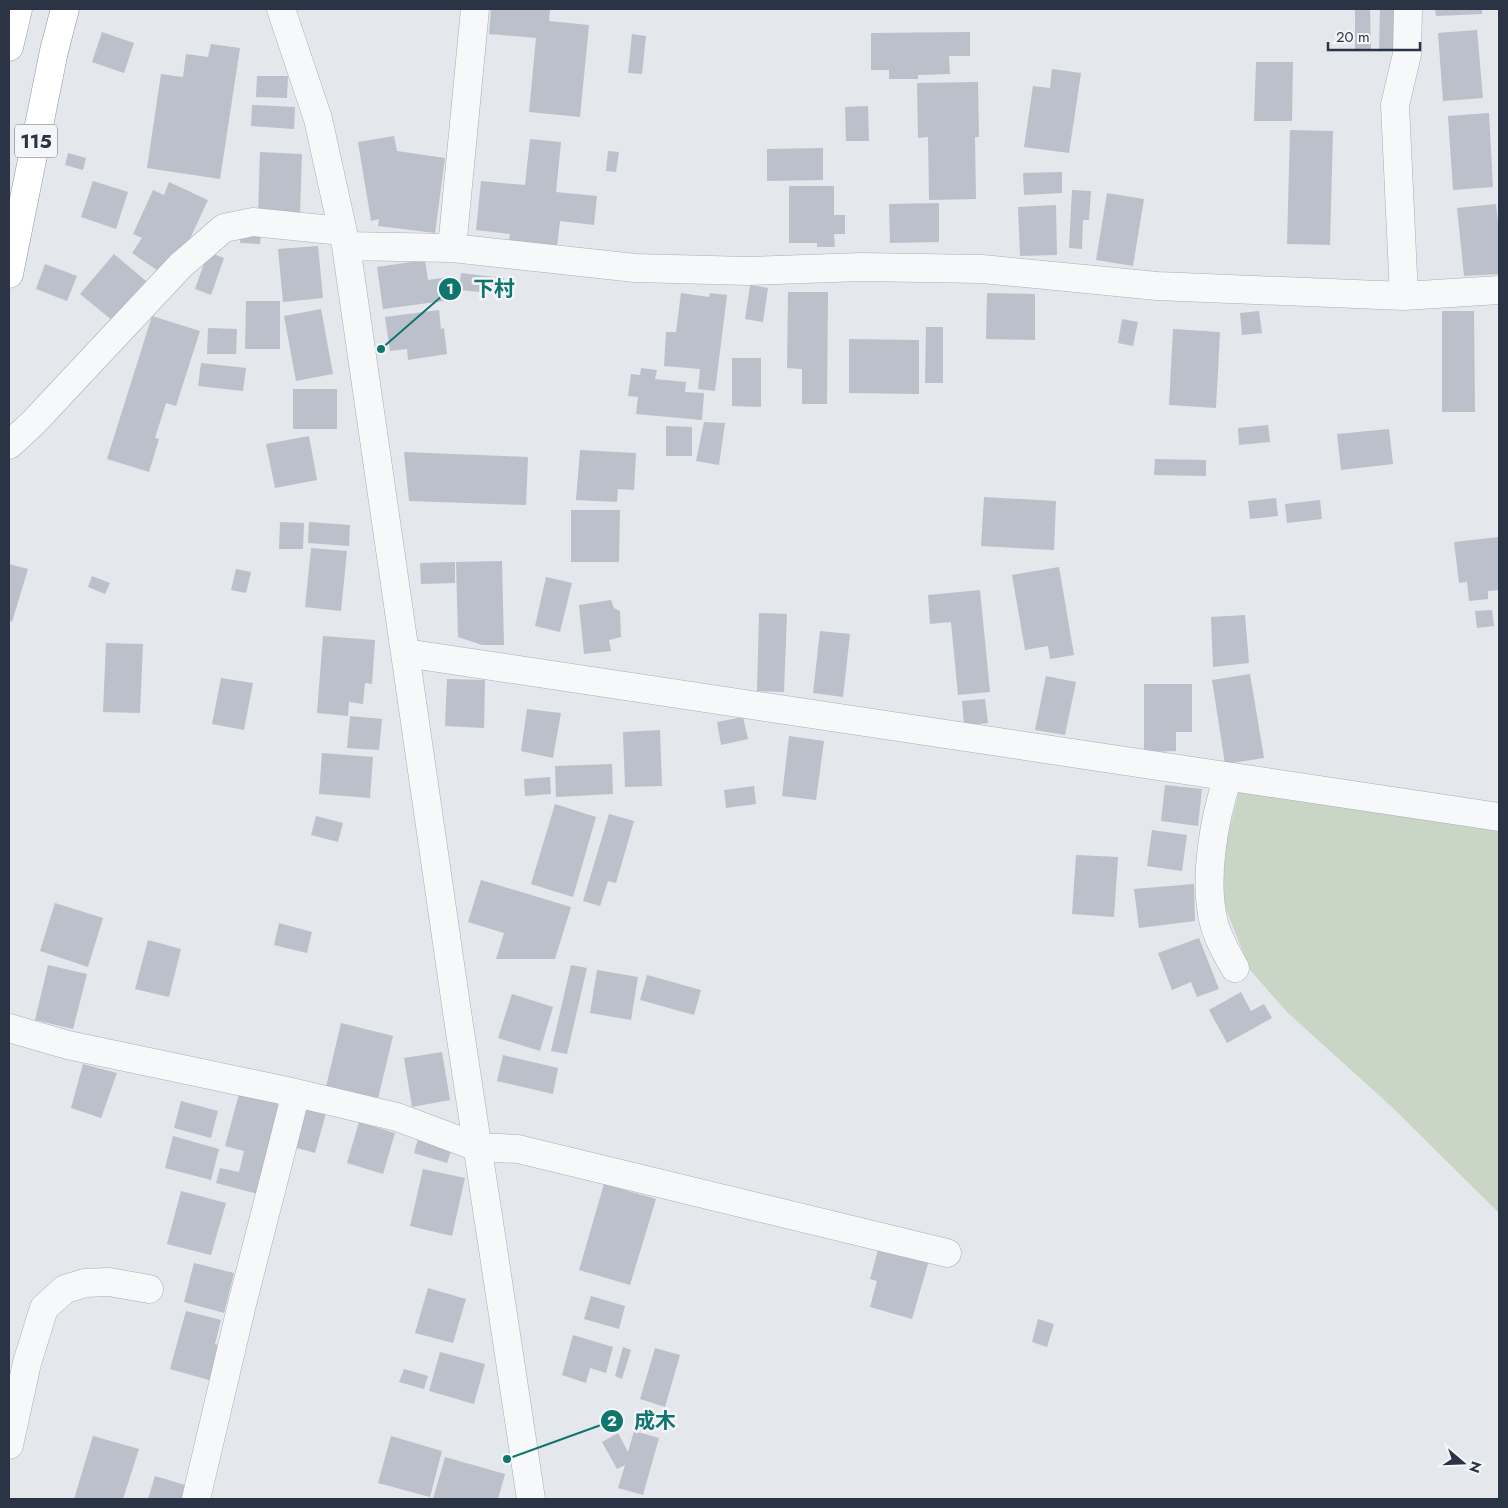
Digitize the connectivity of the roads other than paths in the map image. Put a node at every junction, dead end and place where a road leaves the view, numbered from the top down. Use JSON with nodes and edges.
{"nodes":[{"id":1,"x":18,"y":9,"type":"edge"},
{"id":2,"x":65,"y":9,"type":"edge"},
{"id":3,"x":281,"y":9,"type":"edge"},
{"id":4,"x":475,"y":9,"type":"edge"},
{"id":5,"x":1408,"y":9,"type":"edge"},
{"id":6,"x":9,"y":47,"type":"edge"},
{"id":7,"x":344,"y":238,"type":"junction"},
{"id":8,"x":452,"y":248,"type":"junction"},
{"id":9,"x":9,"y":274,"type":"edge"},
{"id":10,"x":1499,"y":290,"type":"edge"},
{"id":11,"x":1404,"y":296,"type":"junction"},
{"id":12,"x":9,"y":445,"type":"edge"},
{"id":13,"x":405,"y":653,"type":"junction"},
{"id":14,"x":1228,"y":777,"type":"junction"},
{"id":15,"x":1499,"y":818,"type":"edge"},
{"id":16,"x":1235,"y":968,"type":"dead end"},
{"id":17,"x":9,"y":1028,"type":"edge"},
{"id":18,"x":296,"y":1092,"type":"junction"},
{"id":19,"x":477,"y":1147,"type":"junction"},
{"id":20,"x":947,"y":1254,"type":"dead end"},
{"id":21,"x":150,"y":1289,"type":"dead end"},
{"id":22,"x":9,"y":1445,"type":"edge"},
{"id":23,"x":196,"y":1499,"type":"edge"},
{"id":24,"x":531,"y":1499,"type":"edge"}],
"edges":[{"from":1,"to":6,"type":"highway"},
{"from":2,"to":9,"type":"highway","number":"115"},
{"from":3,"to":7,"type":"street"},
{"from":4,"to":8,"type":"street"},
{"from":5,"to":11,"type":"street"},
{"from":7,"to":8,"type":"street"},
{"from":7,"to":12,"type":"street"},
{"from":7,"to":13,"type":"street"},
{"from":8,"to":11,"type":"street"},
{"from":10,"to":11,"type":"street"},
{"from":13,"to":14,"type":"street"},
{"from":13,"to":19,"type":"street"},
{"from":14,"to":15,"type":"street"},
{"from":14,"to":16,"type":"street"},
{"from":17,"to":18,"type":"street"},
{"from":18,"to":19,"type":"street"},
{"from":18,"to":23,"type":"street"},
{"from":19,"to":20,"type":"street"},
{"from":19,"to":24,"type":"street"},
{"from":21,"to":22,"type":"street"}]}
